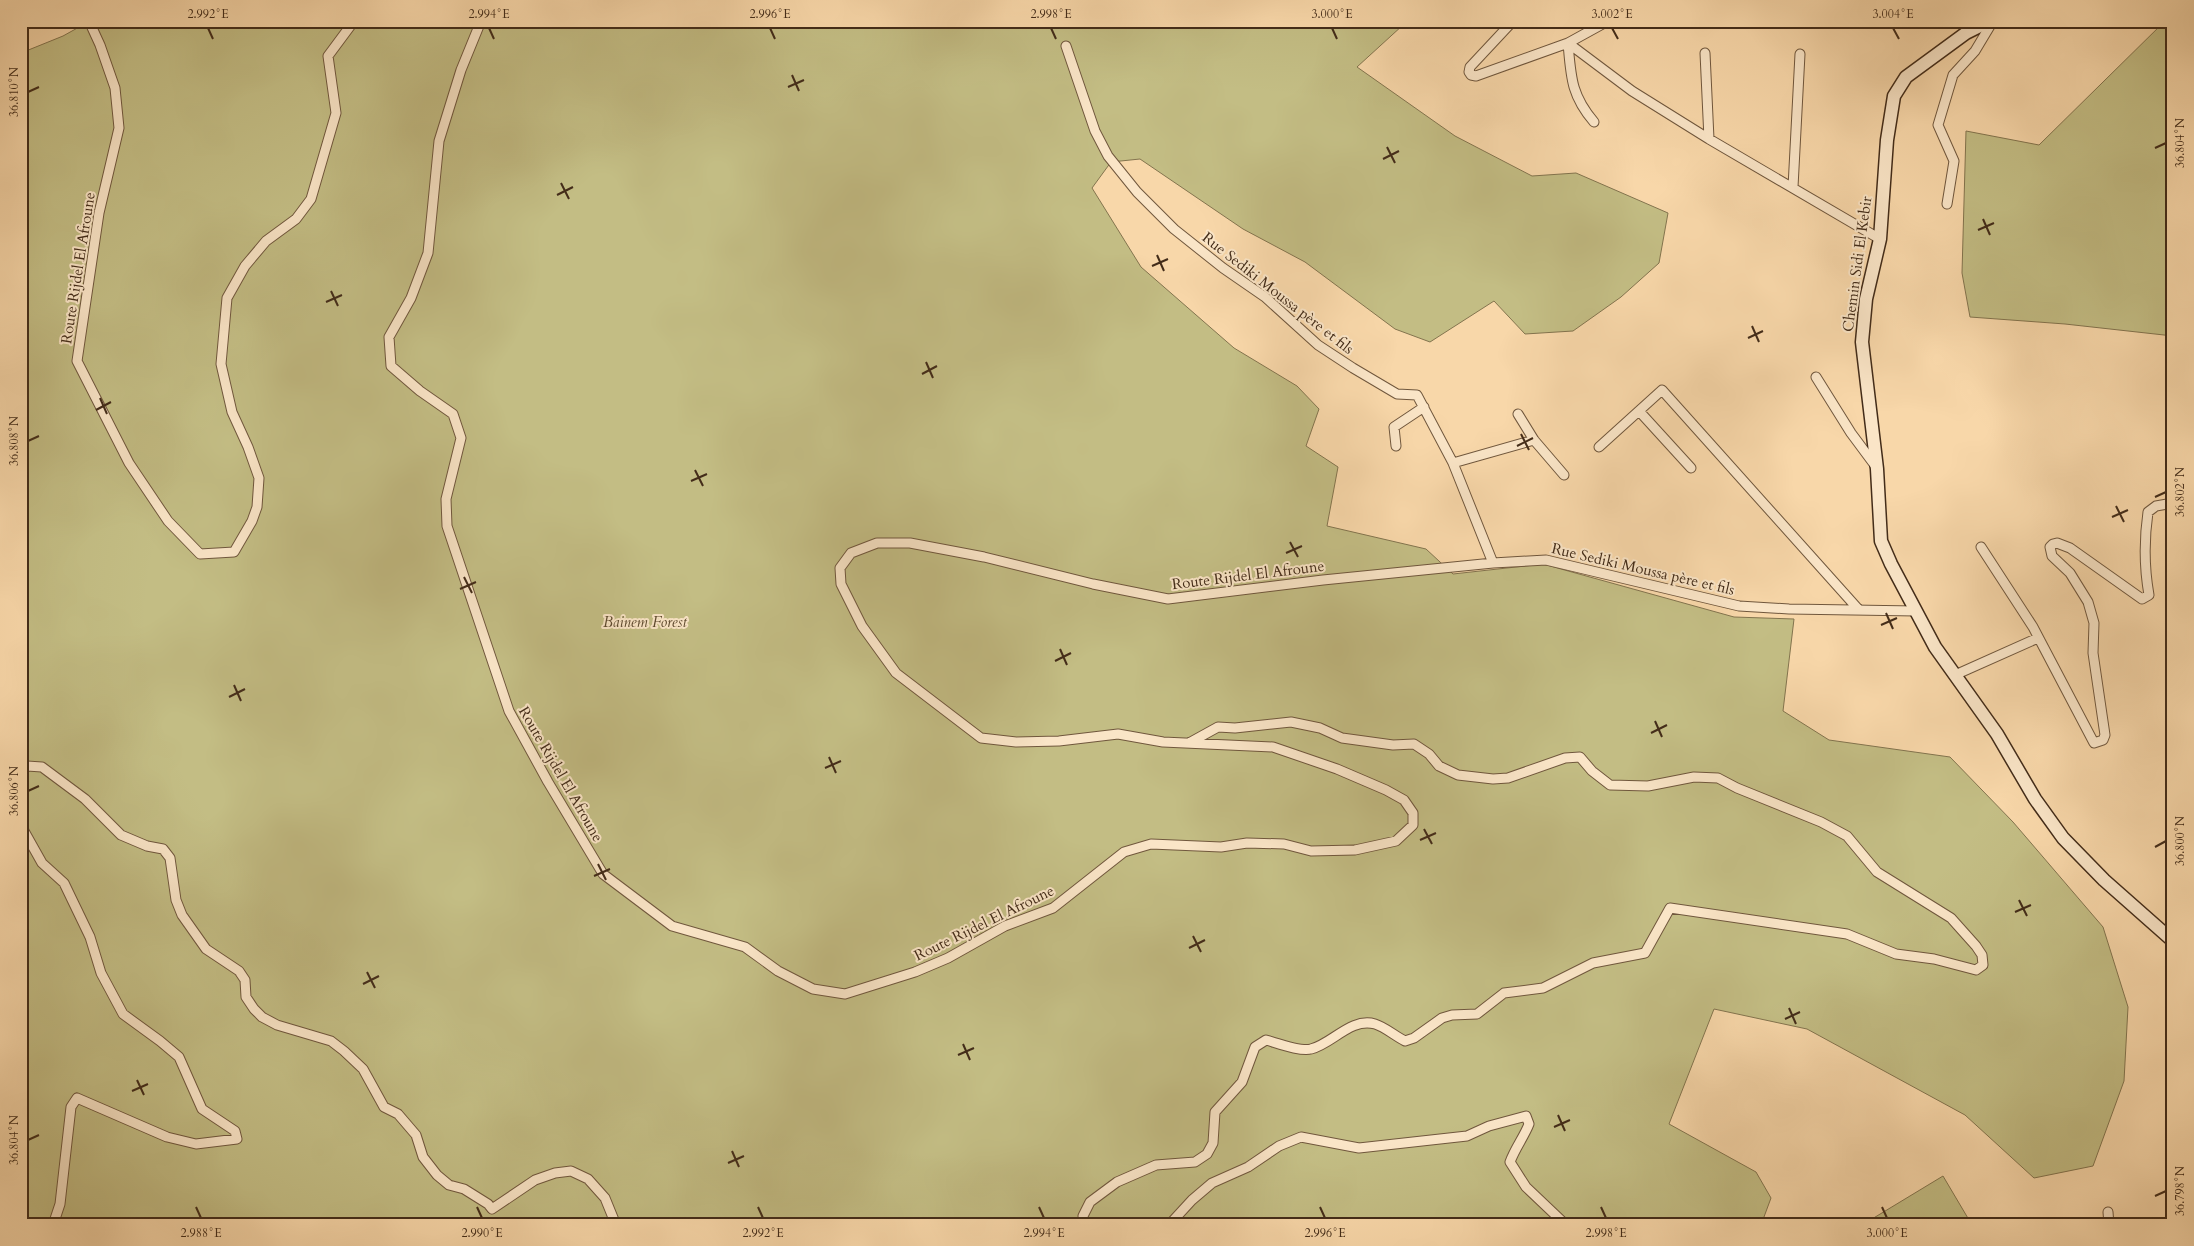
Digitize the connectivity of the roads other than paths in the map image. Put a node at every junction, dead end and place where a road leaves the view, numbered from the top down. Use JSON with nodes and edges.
{"nodes":[{"id":1,"x":88,"y":21,"type":"edge"},
{"id":2,"x":354,"y":21,"type":"edge"},
{"id":3,"x":481,"y":21,"type":"edge"},
{"id":4,"x":1513,"y":21,"type":"edge"},
{"id":5,"x":1608,"y":21,"type":"edge"},
{"id":6,"x":1992,"y":21,"type":"edge"},
{"id":7,"x":1568,"y":43,"type":"junction"},
{"id":8,"x":1066,"y":46,"type":"dead end"},
{"id":9,"x":1705,"y":54,"type":"dead end"},
{"id":10,"x":1800,"y":54,"type":"dead end"},
{"id":11,"x":1594,"y":122,"type":"dead end"},
{"id":12,"x":1709,"y":139,"type":"junction"},
{"id":13,"x":1793,"y":187,"type":"junction"},
{"id":14,"x":1947,"y":204,"type":"dead end"},
{"id":15,"x":1880,"y":238,"type":"junction"},
{"id":16,"x":1816,"y":377,"type":"dead end"},
{"id":17,"x":1424,"y":407,"type":"junction"},
{"id":18,"x":1638,"y":411,"type":"junction"},
{"id":19,"x":1518,"y":414,"type":"dead end"},
{"id":20,"x":1534,"y":440,"type":"junction"},
{"id":21,"x":1396,"y":446,"type":"dead end"},
{"id":22,"x":1599,"y":446,"type":"dead end"},
{"id":23,"x":1453,"y":463,"type":"junction"},
{"id":24,"x":1691,"y":468,"type":"dead end"},
{"id":25,"x":1877,"y":469,"type":"junction"},
{"id":26,"x":1564,"y":475,"type":"dead end"},
{"id":27,"x":2173,"y":503,"type":"edge"},
{"id":28,"x":1980,"y":547,"type":"dead end"},
{"id":29,"x":1493,"y":563,"type":"junction"},
{"id":30,"x":1859,"y":610,"type":"junction"},
{"id":31,"x":1916,"y":611,"type":"junction"},
{"id":32,"x":2038,"y":638,"type":"junction"},
{"id":33,"x":1956,"y":675,"type":"junction"},
{"id":34,"x":1189,"y":743,"type":"junction"},
{"id":35,"x":21,"y":773,"type":"edge"},
{"id":36,"x":21,"y":816,"type":"edge"},
{"id":37,"x":2173,"y":941,"type":"edge"},
{"id":38,"x":2108,"y":1212,"type":"dead end"},
{"id":39,"x":53,"y":1225,"type":"edge"},
{"id":40,"x":616,"y":1225,"type":"edge"},
{"id":41,"x":1087,"y":1225,"type":"edge"},
{"id":42,"x":1169,"y":1225,"type":"edge"},
{"id":43,"x":1566,"y":1225,"type":"edge"},
{"id":44,"x":2108,"y":1225,"type":"edge"}],
"edges":[{"from":1,"to":2,"type":"street","name":"Route Rijdel El Afroune"},
{"from":3,"to":34,"type":"street","name":"Route Rijdel El Afroune"},
{"from":4,"to":7,"type":"street"},
{"from":5,"to":7,"type":"street"},
{"from":6,"to":14,"type":"street"},
{"from":6,"to":15,"type":"street","name":"Chemin Sidi El Kebir"},
{"from":7,"to":11,"type":"street"},
{"from":7,"to":12,"type":"street"},
{"from":8,"to":17,"type":"street","name":"Rue Sediki Moussa père et fils"},
{"from":9,"to":12,"type":"street"},
{"from":10,"to":13,"type":"street"},
{"from":12,"to":13,"type":"street"},
{"from":13,"to":15,"type":"street"},
{"from":15,"to":25,"type":"street","name":"Chemin Sidi El Kebir"},
{"from":16,"to":25,"type":"street"},
{"from":17,"to":21,"type":"street"},
{"from":17,"to":23,"type":"street","name":"Rue Sediki Moussa père et fils"},
{"from":18,"to":22,"type":"street"},
{"from":18,"to":24,"type":"street"},
{"from":18,"to":30,"type":"street"},
{"from":19,"to":20,"type":"street"},
{"from":20,"to":23,"type":"street"},
{"from":20,"to":26,"type":"street"},
{"from":23,"to":29,"type":"street","name":"Rue Sediki Moussa père et fils"},
{"from":25,"to":31,"type":"street","name":"Chemin Sidi El Kebir"},
{"from":27,"to":32,"type":"street"},
{"from":28,"to":32,"type":"street"},
{"from":29,"to":30,"type":"street","name":"Rue Sediki Moussa père et fils"},
{"from":29,"to":34,"type":"street","name":"Route Rijdel El Afroune"},
{"from":30,"to":31,"type":"street","name":"Rue Sediki Moussa père et fils"},
{"from":31,"to":33,"type":"street","name":"Chemin Sidi El Kebir"},
{"from":32,"to":33,"type":"street"},
{"from":33,"to":37,"type":"street","name":"Chemin Sidi El Kebir"},
{"from":34,"to":41,"type":"street"},
{"from":35,"to":40,"type":"street"},
{"from":36,"to":39,"type":"street"},
{"from":38,"to":44,"type":"street"},
{"from":42,"to":43,"type":"street"}]}
